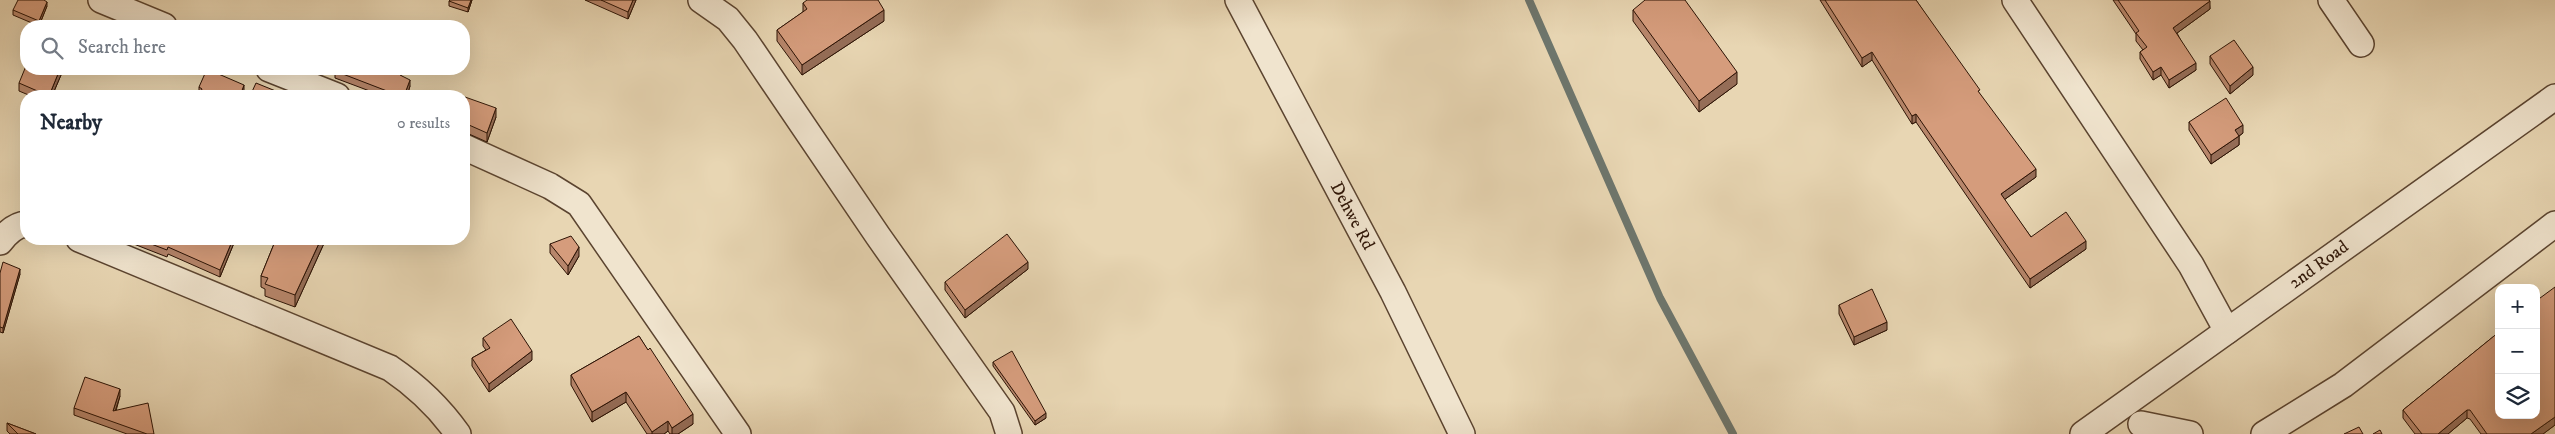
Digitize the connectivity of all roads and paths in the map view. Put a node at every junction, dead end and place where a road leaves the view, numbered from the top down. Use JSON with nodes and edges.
{"nodes":[{"id":1,"x":101,"y":0,"type":"edge"},
{"id":2,"x":701,"y":0,"type":"edge"},
{"id":3,"x":1238,"y":0,"type":"edge"},
{"id":4,"x":2015,"y":0,"type":"edge"},
{"id":5,"x":2331,"y":0,"type":"edge"},
{"id":6,"x":149,"y":20,"type":"edge"},
{"id":7,"x":2361,"y":44,"type":"dead end"},
{"id":8,"x":284,"y":75,"type":"edge"},
{"id":9,"x":322,"y":90,"type":"edge"},
{"id":10,"x":2555,"y":97,"type":"edge"},
{"id":11,"x":470,"y":150,"type":"edge"},
{"id":12,"x":2555,"y":224,"type":"edge"},
{"id":13,"x":20,"y":226,"type":"edge"},
{"id":14,"x":0,"y":242,"type":"edge"},
{"id":15,"x":93,"y":245,"type":"edge"},
{"id":16,"x":2228,"y":331,"type":"junction"},
{"id":17,"x":2139,"y":421,"type":"edge"},
{"id":18,"x":458,"y":434,"type":"edge"},
{"id":19,"x":738,"y":434,"type":"edge"},
{"id":20,"x":1009,"y":434,"type":"edge"},
{"id":21,"x":1462,"y":434,"type":"edge"},
{"id":22,"x":2083,"y":434,"type":"edge"},
{"id":23,"x":2190,"y":434,"type":"edge"},
{"id":24,"x":2264,"y":434,"type":"edge"}],
"edges":[{"from":1,"to":6,"type":"street"},
{"from":2,"to":20,"type":"street"},
{"from":3,"to":21,"type":"street","name":"Dehwe Rd"},
{"from":4,"to":16,"type":"street"},
{"from":5,"to":7,"type":"street"},
{"from":8,"to":9,"type":"street"},
{"from":10,"to":16,"type":"street","name":"2nd Road"},
{"from":11,"to":19,"type":"street"},
{"from":12,"to":24,"type":"street"},
{"from":13,"to":14,"type":"street"},
{"from":15,"to":18,"type":"street"},
{"from":16,"to":17,"type":"street","name":"2nd Road"},
{"from":17,"to":22,"type":"street","name":"2nd Road"},
{"from":17,"to":23,"type":"street"}]}
